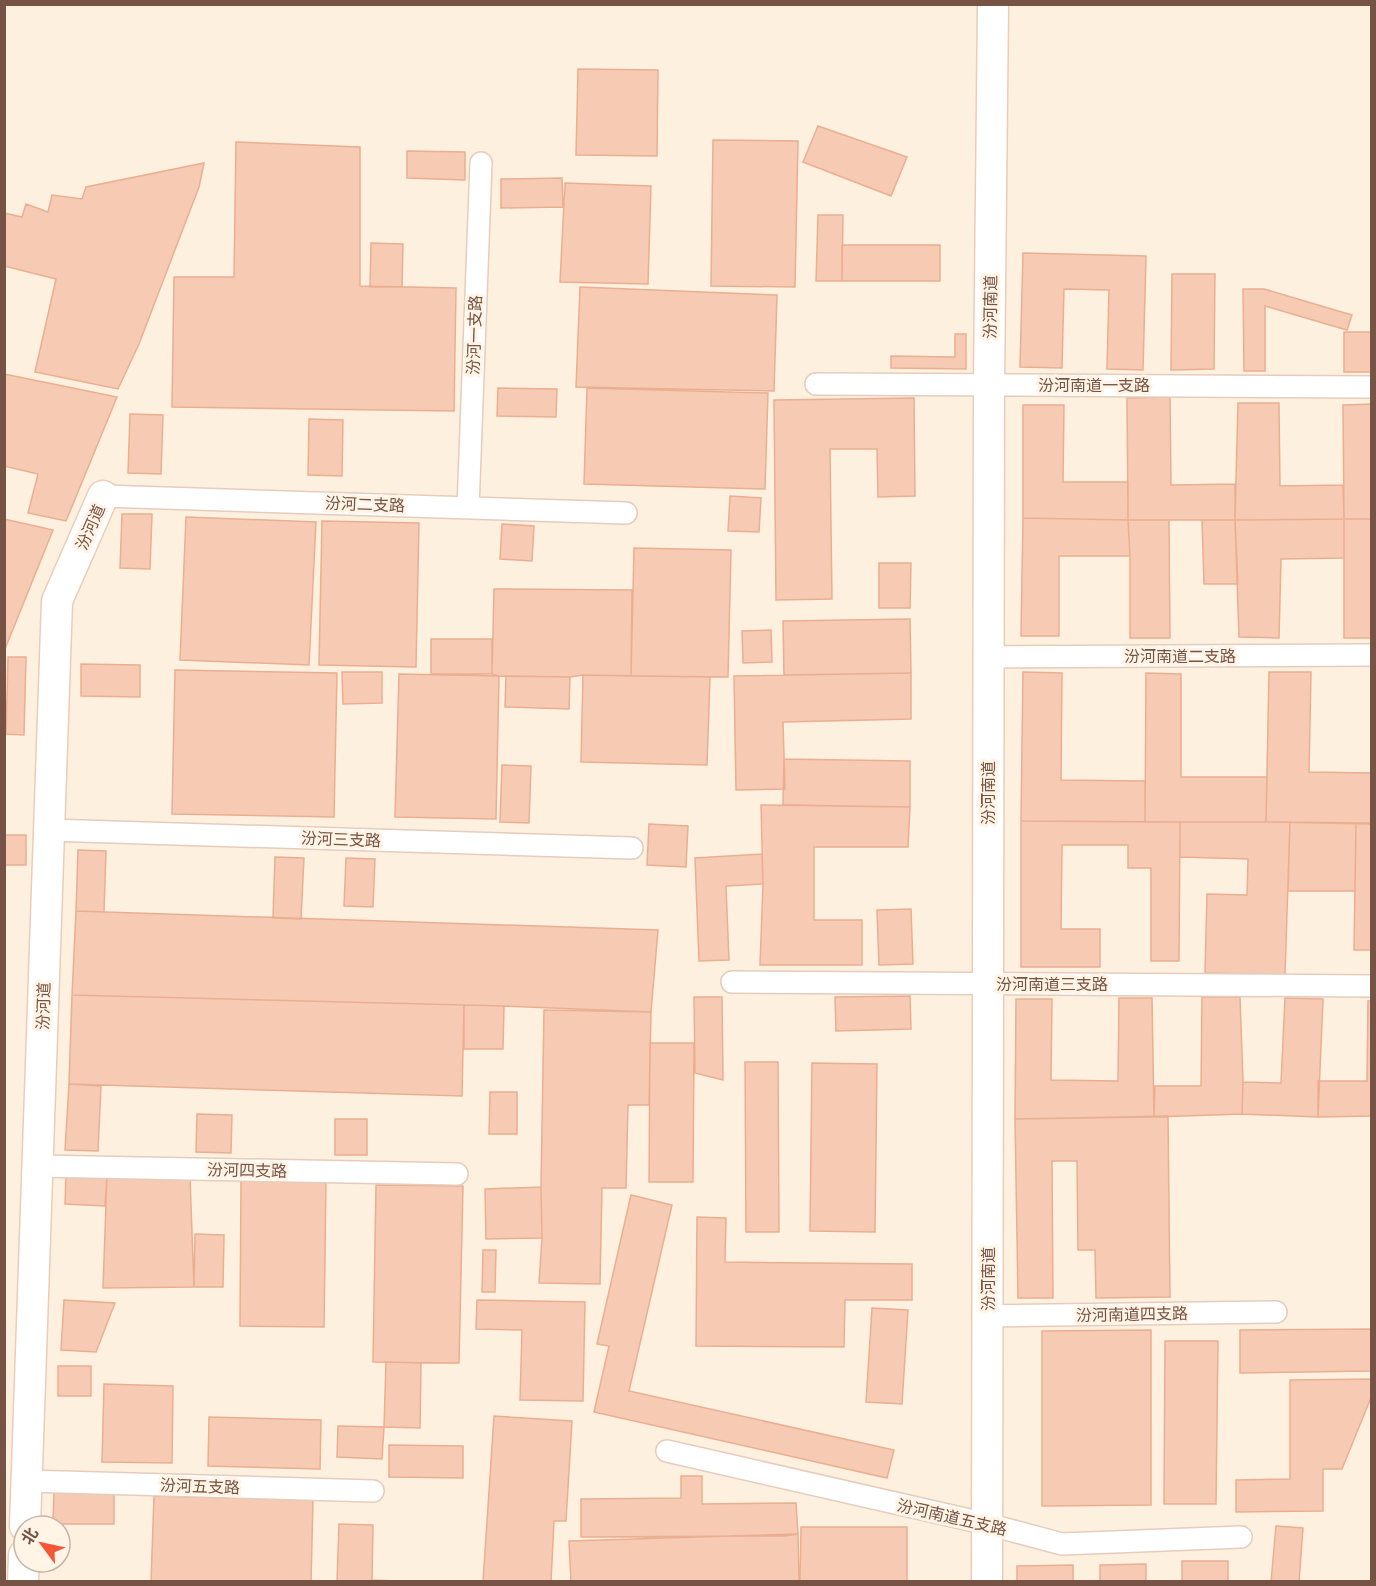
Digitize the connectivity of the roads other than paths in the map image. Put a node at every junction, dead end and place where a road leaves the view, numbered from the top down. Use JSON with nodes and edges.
{"nodes":[{"id":1,"x":993,"y":4,"type":"edge"},
{"id":2,"x":481,"y":163,"type":"dead end"},
{"id":3,"x":816,"y":384,"type":"dead end"},
{"id":4,"x":989,"y":384,"type":"junction"},
{"id":5,"x":1371,"y":387,"type":"edge"},
{"id":6,"x":104,"y":496,"type":"joint"},
{"id":7,"x":468,"y":508,"type":"junction"},
{"id":8,"x":626,"y":513,"type":"dead end"},
{"id":9,"x":1371,"y":656,"type":"edge"},
{"id":10,"x":988,"y":657,"type":"junction"},
{"id":11,"x":50,"y":830,"type":"junction"},
{"id":12,"x":632,"y":848,"type":"dead end"},
{"id":13,"x":732,"y":981,"type":"dead end"},
{"id":14,"x":988,"y":984,"type":"junction"},
{"id":15,"x":1371,"y":987,"type":"edge"},
{"id":16,"x":38,"y":1166,"type":"junction"},
{"id":17,"x":457,"y":1174,"type":"dead end"},
{"id":18,"x":1276,"y":1312,"type":"dead end"},
{"id":19,"x":987,"y":1316,"type":"junction"},
{"id":20,"x":667,"y":1451,"type":"dead end"},
{"id":21,"x":27,"y":1481,"type":"junction"},
{"id":22,"x":373,"y":1491,"type":"dead end"},
{"id":23,"x":26,"y":1514,"type":"edge"},
{"id":24,"x":987,"y":1524,"type":"junction"},
{"id":25,"x":1241,"y":1537,"type":"dead end"},
{"id":26,"x":987,"y":1581,"type":"edge"}],
"edges":[{"from":1,"to":4,"type":"street","name":"汾河南道"},
{"from":2,"to":7,"type":"street","name":"汾河一支路"},
{"from":3,"to":4,"type":"street","name":"汾河南道一支路"},
{"from":4,"to":5,"type":"street","name":"汾河南道一支路"},
{"from":4,"to":10,"type":"street","name":"汾河南道"},
{"from":6,"to":7,"type":"street","name":"汾河二支路"},
{"from":6,"to":11,"type":"street","name":"汾河道"},
{"from":7,"to":8,"type":"street","name":"汾河二支路"},
{"from":9,"to":10,"type":"street","name":"汾河南道二支路"},
{"from":10,"to":14,"type":"street","name":"汾河南道"},
{"from":11,"to":12,"type":"street","name":"汾河三支路"},
{"from":11,"to":16,"type":"street","name":"汾河道"},
{"from":13,"to":14,"type":"street","name":"汾河南道三支路"},
{"from":14,"to":15,"type":"street","name":"汾河南道三支路"},
{"from":14,"to":19,"type":"street","name":"汾河南道"},
{"from":16,"to":17,"type":"street","name":"汾河四支路"},
{"from":16,"to":21,"type":"street","name":"汾河道"},
{"from":18,"to":19,"type":"street","name":"汾河南道四支路"},
{"from":19,"to":24,"type":"street","name":"汾河南道"},
{"from":20,"to":24,"type":"street","name":"汾河南道五支路"},
{"from":21,"to":22,"type":"street","name":"汾河五支路"},
{"from":21,"to":23,"type":"street","name":"汾河道"},
{"from":24,"to":25,"type":"street","name":"汾河南道五支路"},
{"from":24,"to":26,"type":"street","name":"汾河南道"}]}
